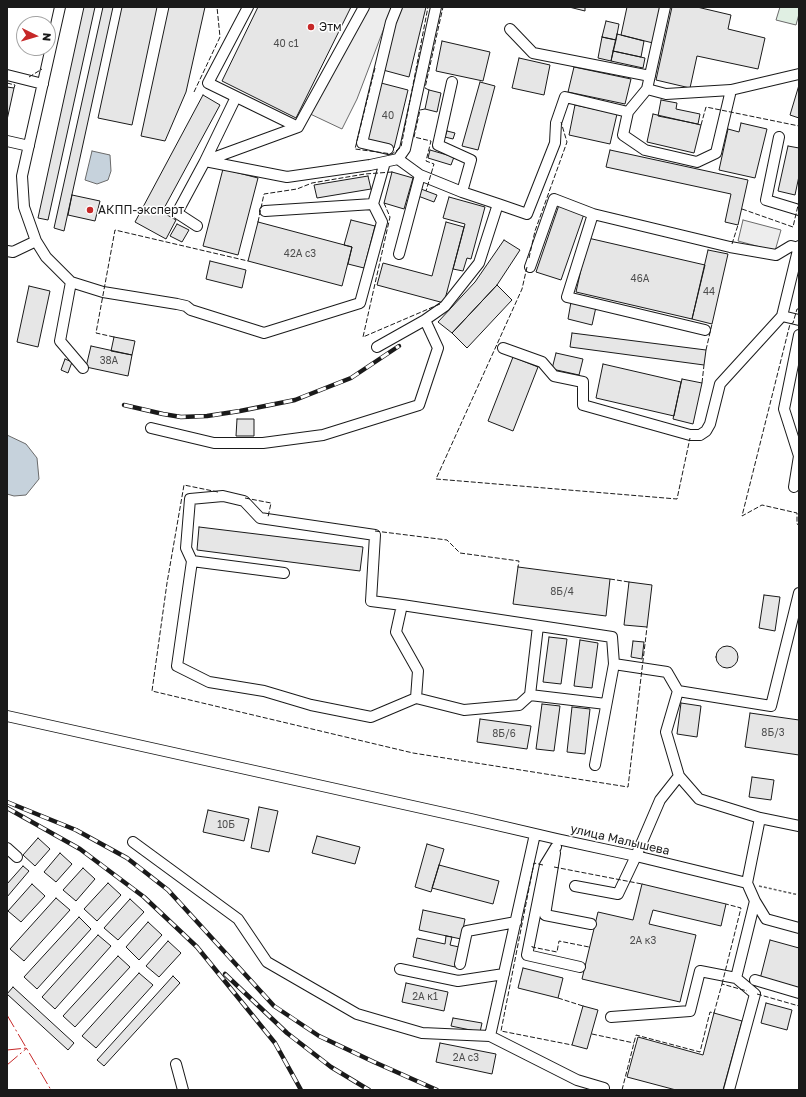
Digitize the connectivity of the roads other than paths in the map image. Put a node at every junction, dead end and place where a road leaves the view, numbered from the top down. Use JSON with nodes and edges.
{"nodes":[{"id":1,"x":60,"y":7,"type":"edge"},
{"id":2,"x":248,"y":7,"type":"edge"},
{"id":3,"x":364,"y":7,"type":"edge"},
{"id":4,"x":397,"y":7,"type":"edge"},
{"id":5,"x":436,"y":7,"type":"edge"},
{"id":6,"x":665,"y":7,"type":"edge"},
{"id":7,"x":510,"y":29,"type":"dead end"},
{"id":8,"x":799,"y":74,"type":"edge"},
{"id":9,"x":7,"y":75,"type":"edge"},
{"id":10,"x":650,"y":76,"type":"junction"},
{"id":11,"x":452,"y":82,"type":"dead end"},
{"id":12,"x":43,"y":84,"type":"junction"},
{"id":13,"x":647,"y":89,"type":"junction"},
{"id":14,"x":731,"y":90,"type":"junction"},
{"id":15,"x":236,"y":97,"type":"junction"},
{"id":16,"x":628,"y":112,"type":"junction"},
{"id":17,"x":298,"y":127,"type":"junction"},
{"id":18,"x":779,"y":137,"type":"dead end"},
{"id":19,"x":7,"y":141,"type":"edge"},
{"id":20,"x":29,"y":146,"type":"junction"},
{"id":21,"x":388,"y":149,"type":"dead end"},
{"id":22,"x":398,"y":160,"type":"junction"},
{"id":23,"x":205,"y":161,"type":"junction"},
{"id":24,"x":385,"y":162,"type":"junction"},
{"id":25,"x":420,"y":175,"type":"junction"},
{"id":26,"x":462,"y":192,"type":"junction"},
{"id":27,"x":373,"y":204,"type":"junction"},
{"id":28,"x":498,"y":204,"type":"junction"},
{"id":29,"x":799,"y":210,"type":"edge"},
{"id":30,"x":265,"y":211,"type":"dead end"},
{"id":31,"x":593,"y":214,"type":"junction"},
{"id":32,"x":197,"y":226,"type":"dead end"},
{"id":33,"x":36,"y":241,"type":"junction"},
{"id":34,"x":799,"y":247,"type":"edge"},
{"id":35,"x":7,"y":251,"type":"edge"},
{"id":36,"x":399,"y":254,"type":"dead end"},
{"id":37,"x":530,"y":268,"type":"dead end"},
{"id":38,"x":72,"y":282,"type":"junction"},
{"id":39,"x":782,"y":316,"type":"junction"},
{"id":40,"x":425,"y":320,"type":"junction"},
{"id":41,"x":799,"y":320,"type":"edge"},
{"id":42,"x":705,"y":330,"type":"dead end"},
{"id":43,"x":799,"y":336,"type":"edge"},
{"id":44,"x":377,"y":347,"type":"dead end"},
{"id":45,"x":503,"y":348,"type":"dead end"},
{"id":46,"x":83,"y":368,"type":"dead end"},
{"id":47,"x":151,"y":428,"type":"dead end"},
{"id":48,"x":794,"y":487,"type":"dead end"},
{"id":49,"x":192,"y":561,"type":"junction"},
{"id":50,"x":284,"y":573,"type":"dead end"},
{"id":51,"x":799,"y":593,"type":"edge"},
{"id":52,"x":402,"y":605,"type":"junction"},
{"id":53,"x":538,"y":626,"type":"junction"},
{"id":54,"x":614,"y":664,"type":"junction"},
{"id":55,"x":678,"y":691,"type":"junction"},
{"id":56,"x":530,"y":695,"type":"junction"},
{"id":57,"x":416,"y":698,"type":"junction"},
{"id":58,"x":606,"y":704,"type":"junction"},
{"id":59,"x":7,"y":716,"type":"edge"},
{"id":60,"x":595,"y":766,"type":"dead end"},
{"id":61,"x":679,"y":776,"type":"junction"},
{"id":62,"x":760,"y":818,"type":"junction"},
{"id":63,"x":799,"y":826,"type":"edge"},
{"id":64,"x":535,"y":834,"type":"junction"},
{"id":65,"x":133,"y":842,"type":"dead end"},
{"id":66,"x":556,"y":843,"type":"junction"},
{"id":67,"x":7,"y":848,"type":"edge"},
{"id":68,"x":17,"y":856,"type":"dead end"},
{"id":69,"x":636,"y":856,"type":"junction"},
{"id":70,"x":747,"y":883,"type":"junction"},
{"id":71,"x":575,"y":886,"type":"dead end"},
{"id":72,"x":755,"y":901,"type":"junction"},
{"id":73,"x":516,"y":922,"type":"junction"},
{"id":74,"x":591,"y":924,"type":"dead end"},
{"id":75,"x":799,"y":928,"type":"edge"},
{"id":76,"x":460,"y":964,"type":"dead end"},
{"id":77,"x":580,"y":968,"type":"dead end"},
{"id":78,"x":400,"y":969,"type":"dead end"},
{"id":79,"x":504,"y":974,"type":"junction"},
{"id":80,"x":736,"y":978,"type":"junction"},
{"id":81,"x":755,"y":980,"type":"dead end"},
{"id":82,"x":799,"y":993,"type":"edge"},
{"id":83,"x":611,"y":1016,"type":"dead end"},
{"id":84,"x":490,"y":1036,"type":"junction"},
{"id":85,"x":176,"y":1064,"type":"dead end"},
{"id":86,"x":604,"y":1088,"type":"dead end"},
{"id":87,"x":182,"y":1090,"type":"edge"},
{"id":88,"x":729,"y":1090,"type":"edge"}],
"edges":[{"from":1,"to":12,"type":"street"},
{"from":2,"to":15,"type":"street"},
{"from":3,"to":17,"type":"street"},
{"from":4,"to":21,"type":"street"},
{"from":5,"to":22,"type":"street"},
{"from":6,"to":10,"type":"street"},
{"from":7,"to":10,"type":"street"},
{"from":8,"to":14,"type":"street"},
{"from":9,"to":12,"type":"street"},
{"from":10,"to":13,"type":"street"},
{"from":11,"to":26,"type":"street"},
{"from":12,"to":20,"type":"street"},
{"from":13,"to":14,"type":"street"},
{"from":13,"to":16,"type":"street"},
{"from":14,"to":16,"type":"street"},
{"from":15,"to":17,"type":"street"},
{"from":15,"to":23,"type":"street"},
{"from":16,"to":28,"type":"street"},
{"from":17,"to":23,"type":"street"},
{"from":18,"to":29,"type":"street"},
{"from":19,"to":20,"type":"street"},
{"from":20,"to":33,"type":"street"},
{"from":22,"to":24,"type":"street"},
{"from":22,"to":25,"type":"street"},
{"from":23,"to":24,"type":"street"},
{"from":23,"to":32,"type":"street"},
{"from":24,"to":27,"type":"street"},
{"from":25,"to":26,"type":"street"},
{"from":25,"to":36,"type":"street"},
{"from":26,"to":28,"type":"street"},
{"from":27,"to":30,"type":"street"},
{"from":27,"to":38,"type":"street"},
{"from":28,"to":40,"type":"street"},
{"from":31,"to":34,"type":"street"},
{"from":31,"to":37,"type":"street"},
{"from":31,"to":42,"type":"street"},
{"from":33,"to":35,"type":"street"},
{"from":33,"to":38,"type":"street"},
{"from":34,"to":39,"type":"street"},
{"from":38,"to":46,"type":"street"},
{"from":39,"to":41,"type":"street"},
{"from":39,"to":45,"type":"street"},
{"from":40,"to":44,"type":"street"},
{"from":40,"to":47,"type":"street"},
{"from":43,"to":48,"type":"street"},
{"from":49,"to":50,"type":"street"},
{"from":49,"to":52,"type":"street"},
{"from":49,"to":57,"type":"street"},
{"from":51,"to":55,"type":"street"},
{"from":52,"to":53,"type":"street"},
{"from":52,"to":57,"type":"street"},
{"from":53,"to":54,"type":"street"},
{"from":53,"to":56,"type":"street"},
{"from":54,"to":55,"type":"street"},
{"from":54,"to":58,"type":"street"},
{"from":55,"to":61,"type":"street"},
{"from":56,"to":57,"type":"street"},
{"from":56,"to":58,"type":"street"},
{"from":58,"to":60,"type":"street"},
{"from":59,"to":64,"type":"street","name":"улица Малышева"},
{"from":61,"to":62,"type":"street"},
{"from":61,"to":69,"type":"street"},
{"from":62,"to":63,"type":"street"},
{"from":62,"to":70,"type":"street"},
{"from":64,"to":66,"type":"street","name":"улица Малышева"},
{"from":64,"to":73,"type":"street"},
{"from":65,"to":84,"type":"street"},
{"from":66,"to":69,"type":"street","name":"улица Малышева"},
{"from":66,"to":74,"type":"street"},
{"from":66,"to":77,"type":"street"},
{"from":67,"to":68,"type":"street"},
{"from":69,"to":70,"type":"street","name":"улица Малышева"},
{"from":69,"to":71,"type":"street"},
{"from":70,"to":72,"type":"street"},
{"from":72,"to":75,"type":"street"},
{"from":72,"to":80,"type":"street"},
{"from":73,"to":76,"type":"street"},
{"from":73,"to":79,"type":"street"},
{"from":78,"to":79,"type":"street"},
{"from":79,"to":84,"type":"street"},
{"from":80,"to":83,"type":"street"},
{"from":80,"to":88,"type":"street"},
{"from":81,"to":82,"type":"street"},
{"from":84,"to":86,"type":"street"},
{"from":85,"to":87,"type":"street"}]}
